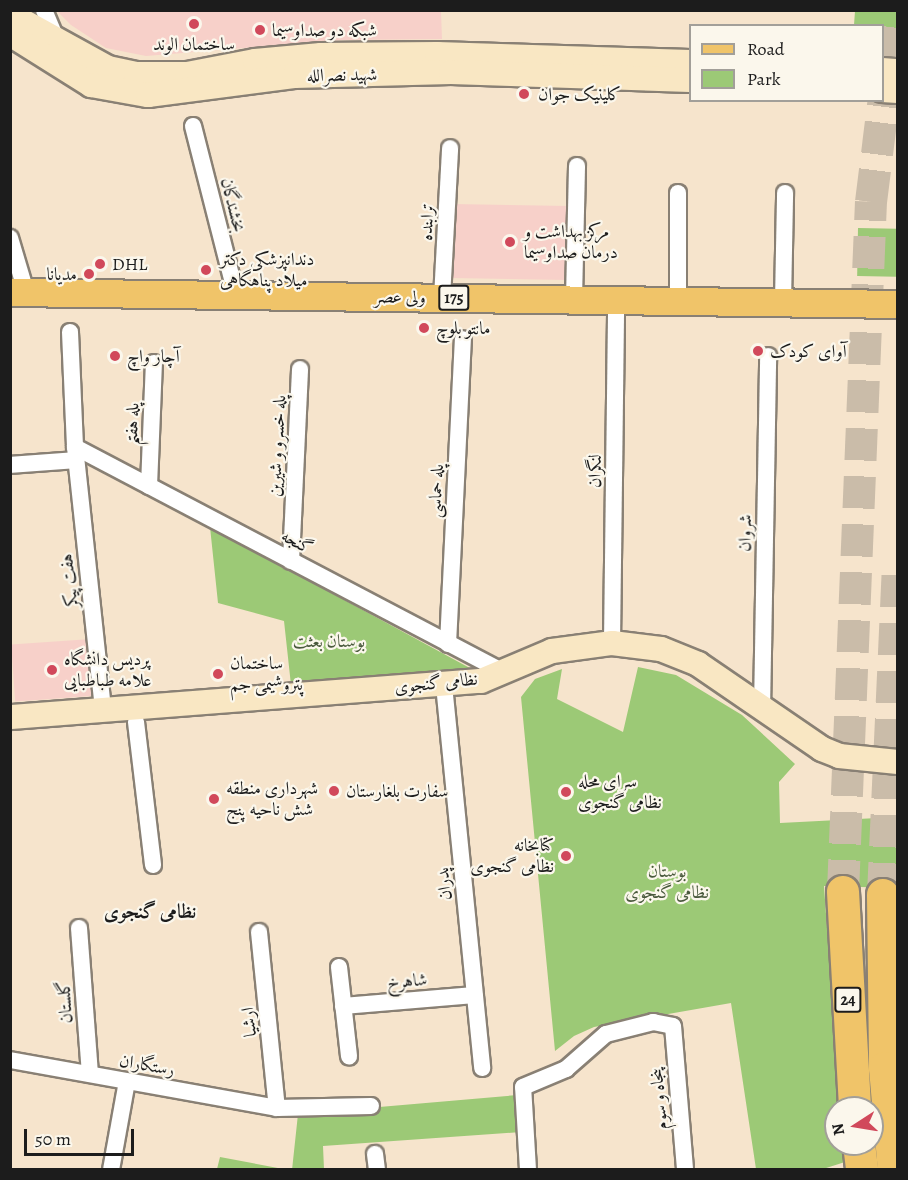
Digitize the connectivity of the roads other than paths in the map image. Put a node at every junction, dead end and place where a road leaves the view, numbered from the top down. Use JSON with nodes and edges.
{"nodes":[{"id":1,"x":44,"y":10,"type":"edge"},
{"id":2,"x":10,"y":14,"type":"edge"},
{"id":3,"x":10,"y":34,"type":"edge"},
{"id":4,"x":55,"y":36,"type":"junction"},
{"id":5,"x":689,"y":62,"type":"edge"},
{"id":6,"x":689,"y":80,"type":"edge"},
{"id":7,"x":193,"y":126,"type":"dead end"},
{"id":8,"x":450,"y":148,"type":"dead end"},
{"id":9,"x":577,"y":166,"type":"dead end"},
{"id":10,"x":678,"y":193,"type":"dead end"},
{"id":11,"x":785,"y":193,"type":"dead end"},
{"id":12,"x":10,"y":238,"type":"edge"},
{"id":13,"x":18,"y":292,"type":"edge"},
{"id":14,"x":236,"y":295,"type":"junction"},
{"id":15,"x":442,"y":298,"type":"junction"},
{"id":16,"x":574,"y":299,"type":"junction"},
{"id":17,"x":616,"y":300,"type":"junction"},
{"id":18,"x":678,"y":300,"type":"junction"},
{"id":19,"x":783,"y":302,"type":"junction"},
{"id":20,"x":897,"y":304,"type":"edge"},
{"id":21,"x":69,"y":332,"type":"dead end"},
{"id":22,"x":463,"y":339,"type":"dead end"},
{"id":23,"x":768,"y":356,"type":"dead end"},
{"id":24,"x":154,"y":363,"type":"dead end"},
{"id":25,"x":300,"y":369,"type":"dead end"},
{"id":26,"x":75,"y":454,"type":"junction"},
{"id":27,"x":10,"y":465,"type":"edge"},
{"id":28,"x":149,"y":486,"type":"junction"},
{"id":29,"x":291,"y":561,"type":"junction"},
{"id":30,"x":448,"y":644,"type":"junction"},
{"id":31,"x":612,"y":650,"type":"junction"},
{"id":32,"x":506,"y":678,"type":"junction"},
{"id":33,"x":445,"y":691,"type":"junction"},
{"id":34,"x":135,"y":715,"type":"junction"},
{"id":35,"x":10,"y":717,"type":"edge"},
{"id":36,"x":104,"y":718,"type":"junction"},
{"id":37,"x":760,"y":718,"type":"junction"},
{"id":38,"x":10,"y":732,"type":"edge"},
{"id":39,"x":897,"y":762,"type":"edge"},
{"id":40,"x":897,"y":776,"type":"edge"},
{"id":41,"x":153,"y":865,"type":"dead end"},
{"id":42,"x":843,"y":892,"type":"tunnel mouth"},
{"id":43,"x":883,"y":895,"type":"tunnel mouth"},
{"id":44,"x":79,"y":928,"type":"dead end"},
{"id":45,"x":259,"y":932,"type":"dead end"},
{"id":46,"x":339,"y":967,"type":"dead end"},
{"id":47,"x":475,"y":995,"type":"junction"},
{"id":48,"x":343,"y":1006,"type":"junction"},
{"id":49,"x":348,"y":1056,"type":"dead end"},
{"id":50,"x":10,"y":1060,"type":"edge"},
{"id":51,"x":482,"y":1068,"type":"dead end"},
{"id":52,"x":90,"y":1074,"type":"junction"},
{"id":53,"x":128,"y":1081,"type":"junction"},
{"id":54,"x":854,"y":1096,"type":"edge"},
{"id":55,"x":371,"y":1106,"type":"dead end"},
{"id":56,"x":277,"y":1108,"type":"junction"},
{"id":57,"x":111,"y":1170,"type":"edge"},
{"id":58,"x":528,"y":1170,"type":"edge"},
{"id":59,"x":685,"y":1170,"type":"edge"},
{"id":60,"x":894,"y":1170,"type":"edge"}],
"edges":[{"from":1,"to":4,"type":"street"},
{"from":2,"to":4,"type":"main road","name":"شهید نصرالله"},
{"from":3,"to":6,"type":"main road","name":"شهید نصرالله"},
{"from":4,"to":5,"type":"main road","name":"شهید نصرالله"},
{"from":7,"to":14,"type":"street","name":"بخشندگان"},
{"from":8,"to":15,"type":"street","name":"ترابنده"},
{"from":9,"to":16,"type":"street"},
{"from":10,"to":18,"type":"street"},
{"from":11,"to":19,"type":"street"},
{"from":12,"to":13,"type":"street"},
{"from":13,"to":14,"type":"main road","name":"ولی عصر","number":"175"},
{"from":14,"to":15,"type":"main road","name":"ولی عصر","number":"175"},
{"from":15,"to":16,"type":"main road","name":"ولی عصر","number":"175"},
{"from":16,"to":17,"type":"main road","name":"ولی عصر","number":"175"},
{"from":17,"to":18,"type":"main road","name":"ولی عصر","number":"175"},
{"from":17,"to":31,"type":"street","name":"لنگران"},
{"from":18,"to":19,"type":"main road","name":"ولی عصر","number":"175"},
{"from":19,"to":20,"type":"main road","name":"ولی عصر","number":"175"},
{"from":21,"to":26,"type":"street","name":"هفت پیکر"},
{"from":22,"to":30,"type":"street","name":"پله حماسی"},
{"from":23,"to":37,"type":"street","name":"شروان"},
{"from":24,"to":28,"type":"street","name":"پله هفتم"},
{"from":25,"to":29,"type":"street","name":"پله خسرو و شیرین"},
{"from":26,"to":27,"type":"street"},
{"from":26,"to":28,"type":"street","name":"گنجه"},
{"from":26,"to":36,"type":"street","name":"هفت پیکر"},
{"from":28,"to":29,"type":"street","name":"گنجه"},
{"from":29,"to":30,"type":"street","name":"گنجه"},
{"from":30,"to":32,"type":"street","name":"گنجه"},
{"from":31,"to":32,"type":"main road","name":"نظامی گنجوی"},
{"from":31,"to":37,"type":"main road","name":"نظامی گنجوی"},
{"from":32,"to":33,"type":"main road","name":"نظامی گنجوی"},
{"from":33,"to":34,"type":"main road","name":"نظامی گنجوی"},
{"from":33,"to":47,"type":"street","name":"پدران"},
{"from":34,"to":36,"type":"main road","name":"نظامی گنجوی"},
{"from":34,"to":41,"type":"street"},
{"from":35,"to":36,"type":"main road","name":"نظامی گنجوی"},
{"from":36,"to":38,"type":"main road","name":"نظامی گنجوی"},
{"from":37,"to":39,"type":"main road","name":"نظامی گنجوی"},
{"from":37,"to":40,"type":"main road","name":"نظامی گنجوی"},
{"from":42,"to":54,"type":"highway","number":"24"},
{"from":43,"to":60,"type":"highway","number":"24"},
{"from":44,"to":52,"type":"street","name":"گلستان"},
{"from":45,"to":56,"type":"street","name":"ارشیا"},
{"from":46,"to":48,"type":"street"},
{"from":47,"to":48,"type":"street","name":"شاهرخ"},
{"from":47,"to":51,"type":"street","name":"پدران"},
{"from":48,"to":49,"type":"street"},
{"from":50,"to":52,"type":"street","name":"رستگاران"},
{"from":52,"to":53,"type":"street","name":"رستگاران"},
{"from":53,"to":56,"type":"street","name":"رستگاران"},
{"from":53,"to":57,"type":"street"},
{"from":55,"to":56,"type":"street","name":"رستگاران"},
{"from":58,"to":59,"type":"street","name":"پنجاه و سوم"}]}
